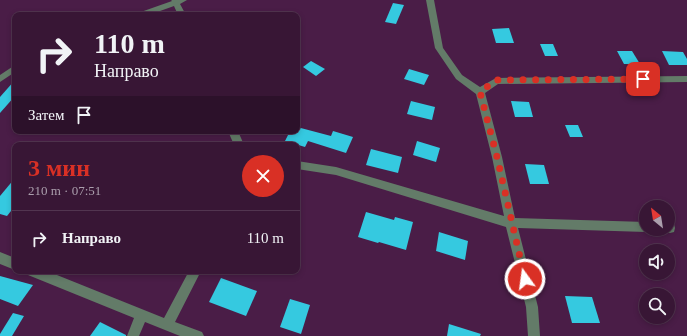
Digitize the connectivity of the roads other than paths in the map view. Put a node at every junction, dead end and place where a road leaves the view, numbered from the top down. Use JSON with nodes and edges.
{"nodes":[{"id":1,"x":430,"y":0,"type":"edge"},
{"id":2,"x":178,"y":1,"type":"edge"},
{"id":3,"x":149,"y":12,"type":"edge"},
{"id":4,"x":181,"y":12,"type":"edge"},
{"id":5,"x":12,"y":70,"type":"edge"},
{"id":6,"x":0,"y":79,"type":"edge"},
{"id":7,"x":687,"y":79,"type":"edge"},
{"id":8,"x":480,"y":92,"type":"junction"},
{"id":9,"x":300,"y":165,"type":"edge"},
{"id":10,"x":511,"y":223,"type":"junction"},
{"id":11,"x":639,"y":227,"type":"edge"},
{"id":12,"x":0,"y":258,"type":"edge"},
{"id":13,"x":12,"y":263,"type":"edge"},
{"id":14,"x":40,"y":274,"type":"edge"},
{"id":15,"x":193,"y":274,"type":"edge"},
{"id":16,"x":142,"y":315,"type":"junction"},
{"id":17,"x":167,"y":325,"type":"junction"},
{"id":18,"x":133,"y":336,"type":"edge"},
{"id":19,"x":198,"y":336,"type":"edge"},
{"id":20,"x":534,"y":336,"type":"edge"}],
"edges":[{"from":1,"to":8,"type":"street"},
{"from":2,"to":3,"type":"street"},
{"from":2,"to":4,"type":"street"},
{"from":5,"to":6,"type":"street"},
{"from":7,"to":8,"type":"street"},
{"from":8,"to":10,"type":"street"},
{"from":9,"to":10,"type":"street"},
{"from":10,"to":11,"type":"street"},
{"from":10,"to":20,"type":"street"},
{"from":12,"to":13,"type":"street"},
{"from":14,"to":16,"type":"street"},
{"from":15,"to":17,"type":"street"},
{"from":16,"to":17,"type":"street"},
{"from":16,"to":18,"type":"street"},
{"from":17,"to":19,"type":"street"}]}
